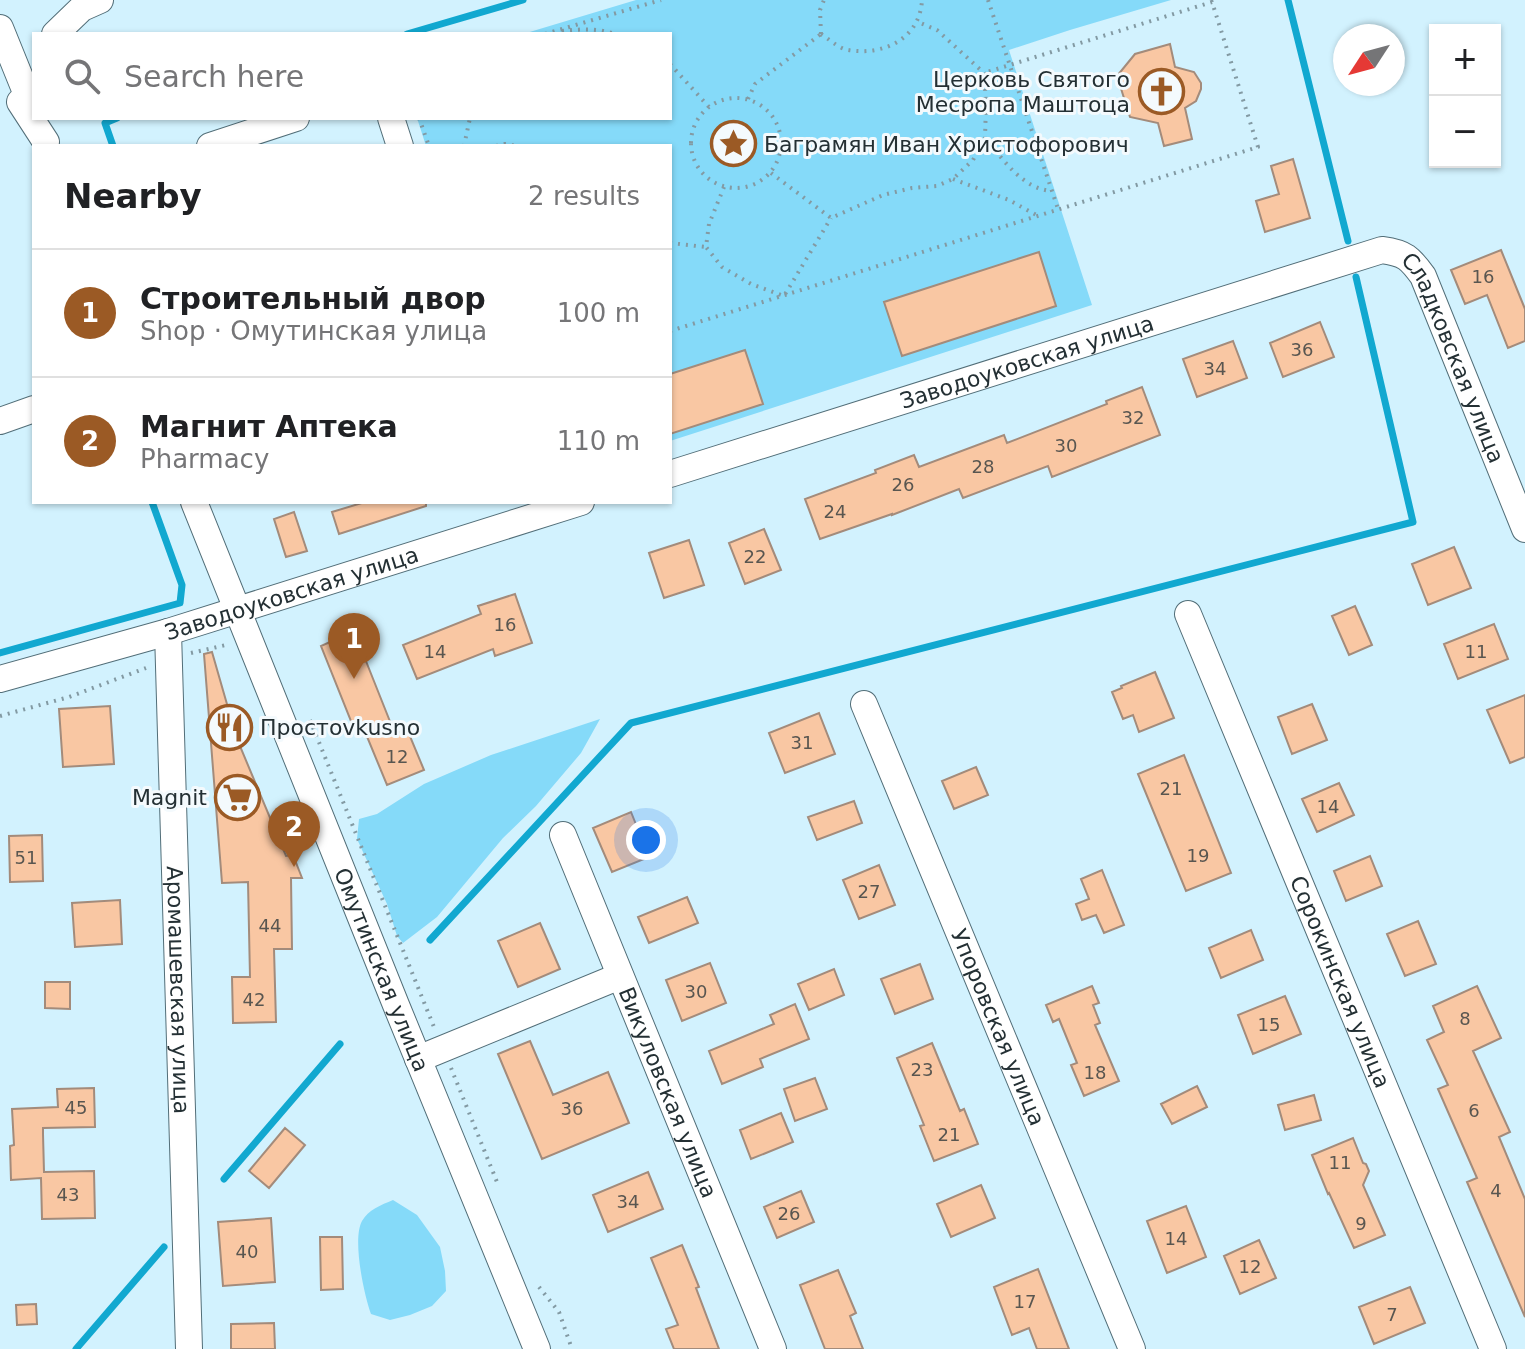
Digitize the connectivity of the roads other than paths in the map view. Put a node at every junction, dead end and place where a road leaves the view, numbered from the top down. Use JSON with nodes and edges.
{"nodes":[{"id":1,"x":100,"y":0,"type":"edge"},
{"id":2,"x":0,"y":28,"type":"edge"},
{"id":3,"x":57,"y":32,"type":"edge"},
{"id":4,"x":0,"y":73,"type":"edge"},
{"id":5,"x":32,"y":107,"type":"edge"},
{"id":6,"x":32,"y":115,"type":"edge"},
{"id":7,"x":290,"y":120,"type":"edge"},
{"id":8,"x":392,"y":120,"type":"edge"},
{"id":9,"x":216,"y":144,"type":"edge"},
{"id":10,"x":398,"y":144,"type":"edge"},
{"id":11,"x":1382,"y":250,"type":"joint"},
{"id":12,"x":32,"y":410,"type":"edge"},
{"id":13,"x":0,"y":421,"type":"edge"},
{"id":14,"x":672,"y":473,"type":"edge"},
{"id":15,"x":195,"y":504,"type":"edge"},
{"id":16,"x":549,"y":507,"type":"edge"},
{"id":17,"x":1525,"y":529,"type":"edge"},
{"id":18,"x":237,"y":610,"type":"junction"},
{"id":19,"x":1188,"y":614,"type":"dead end"},
{"id":20,"x":169,"y":644,"type":"junction"},
{"id":21,"x":0,"y":679,"type":"edge"},
{"id":22,"x":864,"y":704,"type":"dead end"},
{"id":23,"x":563,"y":835,"type":"dead end"},
{"id":24,"x":620,"y":976,"type":"junction"},
{"id":25,"x":418,"y":1059,"type":"junction"},
{"id":26,"x":189,"y":1349,"type":"edge"},
{"id":27,"x":537,"y":1349,"type":"edge"},
{"id":28,"x":773,"y":1349,"type":"edge"},
{"id":29,"x":1132,"y":1349,"type":"edge"},
{"id":30,"x":1493,"y":1349,"type":"edge"}],
"edges":[{"from":1,"to":3,"type":"street"},
{"from":2,"to":5,"type":"street"},
{"from":4,"to":6,"type":"street"},
{"from":7,"to":9,"type":"street"},
{"from":8,"to":10,"type":"street"},
{"from":11,"to":14,"type":"street","name":"Заводоуковская улица"},
{"from":11,"to":17,"type":"street","name":"Сладковская улица"},
{"from":12,"to":13,"type":"street"},
{"from":15,"to":18,"type":"street","name":"Омутинская улица"},
{"from":16,"to":18,"type":"street","name":"Заводоуковская улица"},
{"from":18,"to":20,"type":"street","name":"Заводоуковская улица"},
{"from":18,"to":25,"type":"street","name":"Омутинская улица"},
{"from":19,"to":30,"type":"street","name":"Сорокинская улица"},
{"from":20,"to":21,"type":"street","name":"Заводоуковская улица"},
{"from":20,"to":26,"type":"street","name":"Аромашевская улица"},
{"from":22,"to":29,"type":"street","name":"Упоровская улица"},
{"from":23,"to":24,"type":"street","name":"Викуловская улица"},
{"from":24,"to":25,"type":"street"},
{"from":24,"to":28,"type":"street","name":"Викуловская улица"},
{"from":25,"to":27,"type":"street","name":"Омутинская улица"}]}
